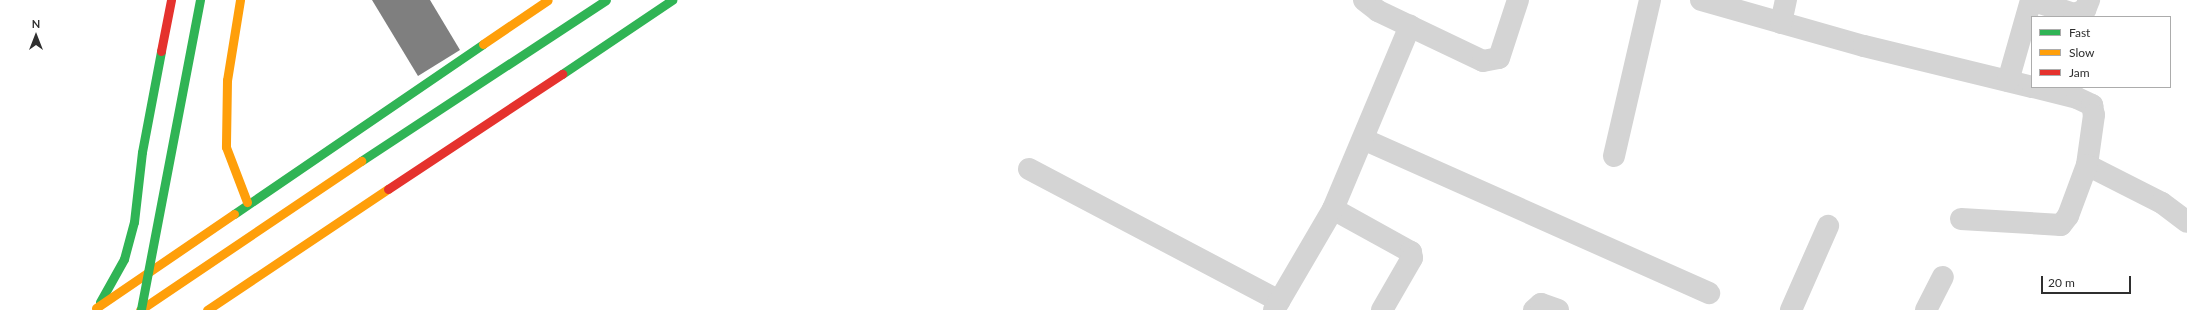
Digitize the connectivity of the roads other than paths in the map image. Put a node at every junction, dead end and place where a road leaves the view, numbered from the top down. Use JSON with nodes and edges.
{"nodes":[{"id":1,"x":171,"y":0,"type":"edge"},
{"id":2,"x":200,"y":0,"type":"edge"},
{"id":3,"x":240,"y":0,"type":"edge"},
{"id":4,"x":548,"y":0,"type":"edge"},
{"id":5,"x":606,"y":0,"type":"edge"},
{"id":6,"x":672,"y":0,"type":"edge"},
{"id":7,"x":1364,"y":0,"type":"edge"},
{"id":8,"x":1518,"y":0,"type":"edge"},
{"id":9,"x":1650,"y":0,"type":"edge"},
{"id":10,"x":1700,"y":0,"type":"edge"},
{"id":11,"x":1786,"y":0,"type":"edge"},
{"id":12,"x":2031,"y":0,"type":"edge"},
{"id":13,"x":2089,"y":0,"type":"edge"},
{"id":14,"x":1781,"y":23,"type":"junction"},
{"id":15,"x":1410,"y":26,"type":"junction"},
{"id":16,"x":2008,"y":81,"type":"junction"},
{"id":17,"x":2031,"y":87,"type":"edge"},
{"id":18,"x":2037,"y":88,"type":"edge"},
{"id":19,"x":1363,"y":138,"type":"junction"},
{"id":20,"x":1614,"y":156,"type":"dead end"},
{"id":21,"x":2087,"y":165,"type":"junction"},
{"id":22,"x":1028,"y":170,"type":"dead end"},
{"id":23,"x":247,"y":202,"type":"junction"},
{"id":24,"x":1333,"y":210,"type":"junction"},
{"id":25,"x":1961,"y":220,"type":"dead end"},
{"id":26,"x":2187,"y":222,"type":"edge"},
{"id":27,"x":1828,"y":226,"type":"dead end"},
{"id":28,"x":1943,"y":277,"type":"dead end"},
{"id":29,"x":1709,"y":293,"type":"dead end"},
{"id":30,"x":1276,"y":305,"type":"edge"},
{"id":31,"x":94,"y":309,"type":"edge"},
{"id":32,"x":140,"y":310,"type":"edge"},
{"id":33,"x":207,"y":310,"type":"edge"},
{"id":34,"x":1382,"y":310,"type":"edge"},
{"id":35,"x":1534,"y":310,"type":"edge"},
{"id":36,"x":1558,"y":310,"type":"edge"},
{"id":37,"x":1791,"y":310,"type":"edge"},
{"id":38,"x":1926,"y":310,"type":"edge"}],
"edges":[{"from":1,"to":31,"type":"street"},
{"from":2,"to":32,"type":"street","bridge":true},
{"from":3,"to":23,"type":"street"},
{"from":4,"to":23,"type":"street"},
{"from":5,"to":32,"type":"street"},
{"from":6,"to":33,"type":"street"},
{"from":7,"to":15,"type":"street"},
{"from":8,"to":15,"type":"street"},
{"from":9,"to":20,"type":"street"},
{"from":10,"to":14,"type":"street"},
{"from":11,"to":14,"type":"street"},
{"from":12,"to":13,"type":"street"},
{"from":12,"to":16,"type":"street"},
{"from":14,"to":16,"type":"street"},
{"from":15,"to":19,"type":"street"},
{"from":16,"to":17,"type":"street"},
{"from":18,"to":21,"type":"street"},
{"from":19,"to":24,"type":"street"},
{"from":19,"to":29,"type":"street"},
{"from":21,"to":25,"type":"street"},
{"from":21,"to":26,"type":"street"},
{"from":22,"to":30,"type":"street"},
{"from":23,"to":31,"type":"street"},
{"from":24,"to":30,"type":"street"},
{"from":24,"to":34,"type":"street"},
{"from":27,"to":37,"type":"street"},
{"from":28,"to":38,"type":"street"},
{"from":35,"to":36,"type":"street"}]}
